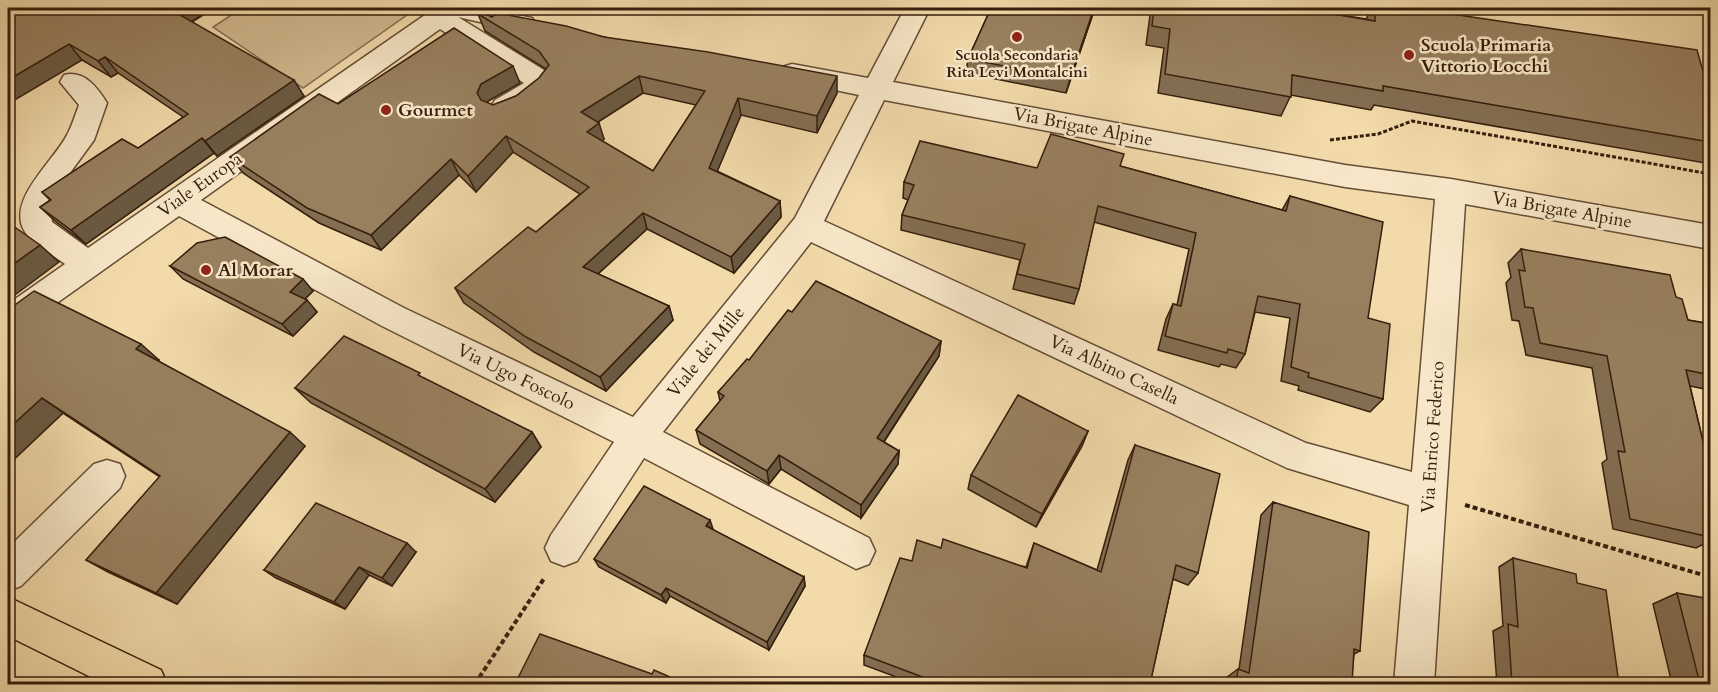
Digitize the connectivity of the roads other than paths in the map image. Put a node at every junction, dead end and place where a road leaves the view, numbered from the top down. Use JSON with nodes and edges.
{"nodes":[{"id":1,"x":917,"y":8,"type":"edge"},
{"id":2,"x":449,"y":11,"type":"edge"},
{"id":3,"x":547,"y":28,"type":"edge"},
{"id":4,"x":767,"y":69,"type":"edge"},
{"id":5,"x":74,"y":82,"type":"dead end"},
{"id":6,"x":876,"y":89,"type":"junction"},
{"id":7,"x":500,"y":110,"type":"edge"},
{"id":8,"x":1451,"y":190,"type":"junction"},
{"id":9,"x":177,"y":201,"type":"junction"},
{"id":10,"x":806,"y":226,"type":"junction"},
{"id":11,"x":1710,"y":237,"type":"edge"},
{"id":12,"x":76,"y":256,"type":"dead end"},
{"id":13,"x":8,"y":321,"type":"edge"},
{"id":14,"x":638,"y":437,"type":"junction"},
{"id":15,"x":107,"y":476,"type":"dead end"},
{"id":16,"x":1430,"y":494,"type":"junction"},
{"id":17,"x":564,"y":548,"type":"road end"},
{"id":18,"x":856,"y":551,"type":"dead end"},
{"id":19,"x":8,"y":573,"type":"edge"},
{"id":20,"x":8,"y":616,"type":"edge"},
{"id":21,"x":147,"y":684,"type":"edge"},
{"id":22,"x":1414,"y":684,"type":"edge"}],
"edges":[{"from":1,"to":6,"type":"street","name":"Viale dei Mille"},
{"from":2,"to":3,"type":"street"},
{"from":2,"to":7,"type":"street"},
{"from":2,"to":9,"type":"street","name":"Viale Europa"},
{"from":4,"to":6,"type":"street","name":"Via Brigate Alpine"},
{"from":5,"to":12,"type":"street"},
{"from":6,"to":8,"type":"street","name":"Via Brigate Alpine"},
{"from":6,"to":10,"type":"street","name":"Viale dei Mille"},
{"from":8,"to":11,"type":"street","name":"Via Brigate Alpine"},
{"from":8,"to":16,"type":"street","name":"Via Enrico Federico"},
{"from":9,"to":13,"type":"street","name":"Viale Europa"},
{"from":9,"to":14,"type":"street","name":"Via Ugo Foscolo"},
{"from":10,"to":14,"type":"street","name":"Viale dei Mille"},
{"from":10,"to":16,"type":"street","name":"Via Albino Casella"},
{"from":14,"to":17,"type":"street","name":"Viale dei Mille"},
{"from":14,"to":18,"type":"street","name":"Via Ugo Foscolo"},
{"from":15,"to":19,"type":"street"},
{"from":16,"to":22,"type":"street","name":"Via Enrico Federico"},
{"from":20,"to":21,"type":"main road"}]}
